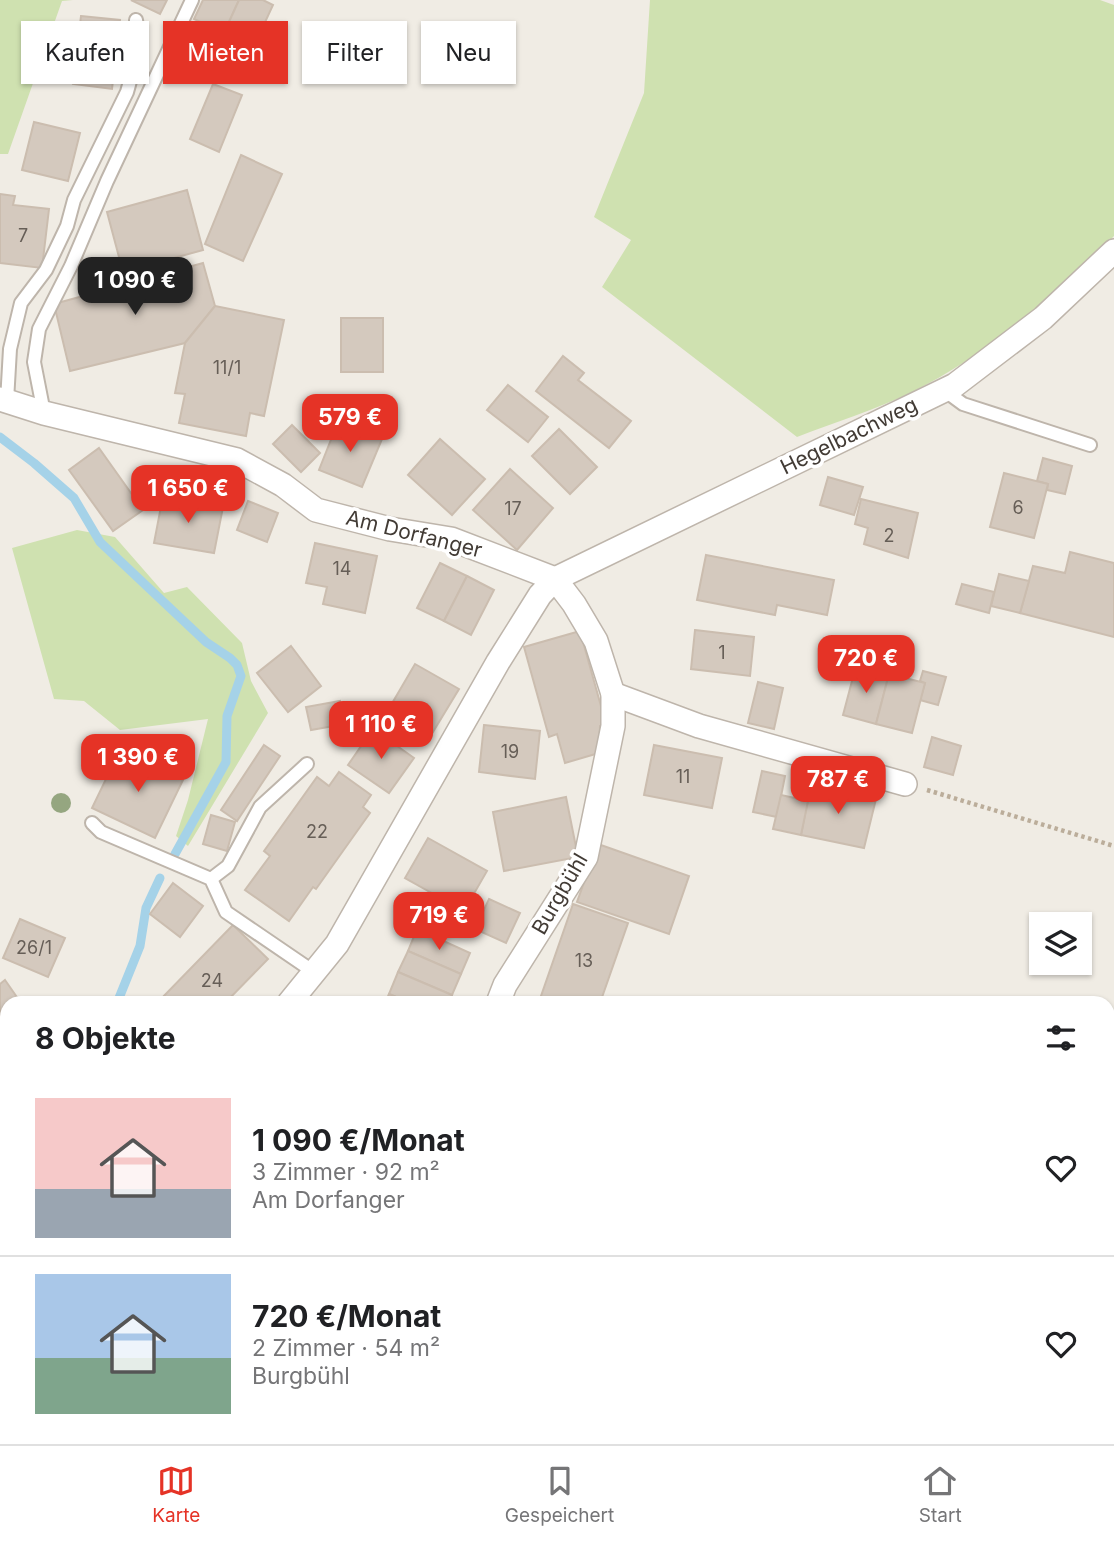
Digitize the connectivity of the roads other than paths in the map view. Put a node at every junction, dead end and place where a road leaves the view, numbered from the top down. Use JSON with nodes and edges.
{"nodes":[{"id":1,"x":192,"y":0,"type":"edge"},
{"id":2,"x":136,"y":20,"type":"dead end"},
{"id":3,"x":1114,"y":251,"type":"edge"},
{"id":4,"x":944,"y":390,"type":"junction"},
{"id":5,"x":3,"y":400,"type":"edge"},
{"id":6,"x":44,"y":413,"type":"junction"},
{"id":7,"x":1090,"y":445,"type":"dead end"},
{"id":8,"x":555,"y":579,"type":"junction"},
{"id":9,"x":613,"y":694,"type":"junction"},
{"id":10,"x":307,"y":764,"type":"dead end"},
{"id":11,"x":905,"y":784,"type":"road end"},
{"id":12,"x":92,"y":823,"type":"dead end"},
{"id":13,"x":211,"y":878,"type":"junction"},
{"id":14,"x":314,"y":972,"type":"junction"},
{"id":15,"x":295,"y":996,"type":"edge"},
{"id":16,"x":501,"y":996,"type":"edge"}],
"edges":[{"from":1,"to":6,"type":"lane"},
{"from":2,"to":5,"type":"lane"},
{"from":3,"to":4,"type":"street","name":"Hegelbachweg"},
{"from":4,"to":7,"type":"lane"},
{"from":4,"to":8,"type":"street","name":"Hegelbachweg"},
{"from":5,"to":6,"type":"street","name":"Am Dorfanger"},
{"from":6,"to":8,"type":"street","name":"Am Dorfanger"},
{"from":8,"to":9,"type":"street","name":"Burgbühl"},
{"from":8,"to":14,"type":"street"},
{"from":9,"to":11,"type":"street"},
{"from":9,"to":16,"type":"street","name":"Burgbühl"},
{"from":10,"to":13,"type":"lane"},
{"from":12,"to":13,"type":"lane"},
{"from":13,"to":14,"type":"lane"},
{"from":14,"to":15,"type":"street"}]}
